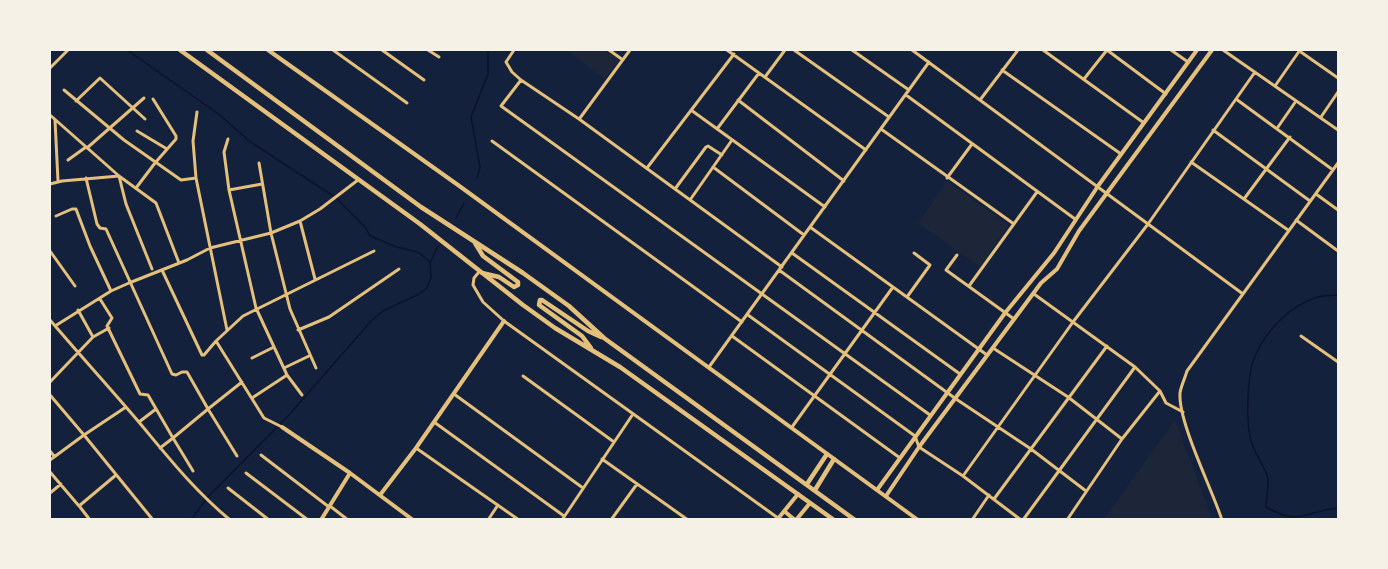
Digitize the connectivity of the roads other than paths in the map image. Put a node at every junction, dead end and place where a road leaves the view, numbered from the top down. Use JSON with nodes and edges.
{"nodes":[{"id":1,"x":68,"y":50,"type":"edge"},
{"id":2,"x":180,"y":50,"type":"edge"},
{"id":3,"x":207,"y":50,"type":"edge"},
{"id":4,"x":268,"y":50,"type":"edge"},
{"id":5,"x":333,"y":50,"type":"edge"},
{"id":6,"x":382,"y":50,"type":"edge"},
{"id":7,"x":428,"y":50,"type":"edge"},
{"id":8,"x":514,"y":50,"type":"edge"},
{"id":9,"x":609,"y":50,"type":"edge"},
{"id":10,"x":630,"y":50,"type":"edge"},
{"id":11,"x":727,"y":50,"type":"edge"},
{"id":12,"x":785,"y":50,"type":"edge"},
{"id":13,"x":794,"y":50,"type":"edge"},
{"id":14,"x":852,"y":50,"type":"edge"},
{"id":15,"x":912,"y":50,"type":"edge"},
{"id":16,"x":1018,"y":50,"type":"edge"},
{"id":17,"x":1042,"y":50,"type":"edge"},
{"id":18,"x":1107,"y":50,"type":"edge"},
{"id":19,"x":1171,"y":50,"type":"edge"},
{"id":20,"x":1197,"y":50,"type":"edge"},
{"id":21,"x":1212,"y":50,"type":"edge"},
{"id":22,"x":1223,"y":50,"type":"edge"},
{"id":23,"x":1299,"y":50,"type":"edge"},
{"id":24,"x":1312,"y":50,"type":"edge"},
{"id":25,"x":734,"y":54,"type":"junction"},
{"id":26,"x":1307,"y":56,"type":"junction"},
{"id":27,"x":439,"y":57,"type":"dead end"},
{"id":28,"x":623,"y":60,"type":"junction"},
{"id":29,"x":929,"y":62,"type":"junction"},
{"id":30,"x":1188,"y":62,"type":"junction"},
{"id":31,"x":50,"y":68,"type":"edge"},
{"id":32,"x":1002,"y":70,"type":"junction"},
{"id":33,"x":1255,"y":72,"type":"junction"},
{"id":34,"x":759,"y":73,"type":"junction"},
{"id":35,"x":765,"y":77,"type":"junction"},
{"id":36,"x":1338,"y":78,"type":"edge"},
{"id":37,"x":1084,"y":79,"type":"junction"},
{"id":38,"x":424,"y":80,"type":"dead end"},
{"id":39,"x":520,"y":80,"type":"junction"},
{"id":40,"x":1275,"y":86,"type":"junction"},
{"id":41,"x":64,"y":90,"type":"dead end"},
{"id":42,"x":909,"y":90,"type":"junction"},
{"id":43,"x":1338,"y":92,"type":"edge"},
{"id":44,"x":1166,"y":94,"type":"junction"},
{"id":45,"x":906,"y":95,"type":"junction"},
{"id":46,"x":144,"y":98,"type":"dead end"},
{"id":47,"x":153,"y":99,"type":"dead end"},
{"id":48,"x":1236,"y":99,"type":"junction"},
{"id":49,"x":738,"y":100,"type":"junction"},
{"id":50,"x":980,"y":100,"type":"junction"},
{"id":51,"x":76,"y":101,"type":"junction"},
{"id":52,"x":1296,"y":101,"type":"junction"},
{"id":53,"x":407,"y":103,"type":"dead end"},
{"id":54,"x":134,"y":108,"type":"junction"},
{"id":55,"x":691,"y":110,"type":"junction"},
{"id":56,"x":197,"y":111,"type":"dead end"},
{"id":57,"x":50,"y":115,"type":"edge"},
{"id":58,"x":890,"y":117,"type":"junction"},
{"id":59,"x":145,"y":118,"type":"dead end"},
{"id":60,"x":1320,"y":118,"type":"junction"},
{"id":61,"x":579,"y":119,"type":"junction"},
{"id":62,"x":55,"y":120,"type":"junction"},
{"id":63,"x":1144,"y":123,"type":"junction"},
{"id":64,"x":110,"y":128,"type":"junction"},
{"id":65,"x":1278,"y":128,"type":"junction"},
{"id":66,"x":717,"y":129,"type":"junction"},
{"id":67,"x":881,"y":129,"type":"junction"},
{"id":68,"x":1213,"y":130,"type":"junction"},
{"id":69,"x":1338,"y":130,"type":"edge"},
{"id":70,"x":137,"y":131,"type":"dead end"},
{"id":71,"x":1290,"y":137,"type":"junction"},
{"id":72,"x":228,"y":139,"type":"dead end"},
{"id":73,"x":732,"y":140,"type":"junction"},
{"id":74,"x":492,"y":141,"type":"dead end"},
{"id":75,"x":972,"y":144,"type":"junction"},
{"id":76,"x":86,"y":147,"type":"junction"},
{"id":77,"x":167,"y":149,"type":"junction"},
{"id":78,"x":866,"y":150,"type":"junction"},
{"id":79,"x":1121,"y":154,"type":"junction"},
{"id":80,"x":722,"y":155,"type":"junction"},
{"id":81,"x":68,"y":160,"type":"dead end"},
{"id":82,"x":1191,"y":162,"type":"junction"},
{"id":83,"x":155,"y":163,"type":"junction"},
{"id":84,"x":259,"y":163,"type":"dead end"},
{"id":85,"x":713,"y":167,"type":"junction"},
{"id":86,"x":1336,"y":167,"type":"edge"},
{"id":87,"x":647,"y":168,"type":"junction"},
{"id":88,"x":1266,"y":170,"type":"junction"},
{"id":89,"x":119,"y":176,"type":"junction"},
{"id":90,"x":86,"y":178,"type":"junction"},
{"id":91,"x":196,"y":178,"type":"junction"},
{"id":92,"x":947,"y":178,"type":"junction"},
{"id":93,"x":359,"y":179,"type":"junction"},
{"id":94,"x":844,"y":181,"type":"junction"},
{"id":95,"x":58,"y":182,"type":"junction"},
{"id":96,"x":50,"y":184,"type":"edge"},
{"id":97,"x":262,"y":184,"type":"junction"},
{"id":98,"x":1098,"y":186,"type":"junction"},
{"id":99,"x":136,"y":188,"type":"junction"},
{"id":100,"x":675,"y":189,"type":"junction"},
{"id":101,"x":229,"y":190,"type":"junction"},
{"id":102,"x":1037,"y":192,"type":"junction"},
{"id":103,"x":1106,"y":193,"type":"junction"},
{"id":104,"x":1316,"y":194,"type":"junction"},
{"id":105,"x":1244,"y":199,"type":"junction"},
{"id":106,"x":690,"y":200,"type":"junction"},
{"id":107,"x":1310,"y":201,"type":"junction"},
{"id":108,"x":825,"y":207,"type":"junction"},
{"id":109,"x":1338,"y":210,"type":"edge"},
{"id":110,"x":56,"y":216,"type":"dead end"},
{"id":111,"x":1075,"y":219,"type":"junction"},
{"id":112,"x":1296,"y":220,"type":"junction"},
{"id":113,"x":300,"y":221,"type":"junction"},
{"id":114,"x":1014,"y":224,"type":"junction"},
{"id":115,"x":1148,"y":224,"type":"junction"},
{"id":116,"x":810,"y":227,"type":"junction"},
{"id":117,"x":1289,"y":230,"type":"junction"},
{"id":118,"x":271,"y":233,"type":"junction"},
{"id":119,"x":804,"y":235,"type":"junction"},
{"id":120,"x":241,"y":240,"type":"junction"},
{"id":121,"x":473,"y":241,"type":"junction"},
{"id":122,"x":210,"y":248,"type":"junction"},
{"id":123,"x":50,"y":251,"type":"edge"},
{"id":124,"x":374,"y":251,"type":"dead end"},
{"id":125,"x":1338,"y":251,"type":"edge"},
{"id":126,"x":792,"y":253,"type":"junction"},
{"id":127,"x":914,"y":253,"type":"dead end"},
{"id":128,"x":957,"y":255,"type":"dead end"},
{"id":129,"x":179,"y":263,"type":"junction"},
{"id":130,"x":399,"y":268,"type":"dead end"},
{"id":131,"x":152,"y":269,"type":"dead end"},
{"id":132,"x":780,"y":269,"type":"junction"},
{"id":133,"x":162,"y":270,"type":"junction"},
{"id":134,"x":478,"y":272,"type":"junction"},
{"id":135,"x":315,"y":279,"type":"junction"},
{"id":136,"x":129,"y":283,"type":"junction"},
{"id":137,"x":75,"y":286,"type":"dead end"},
{"id":138,"x":969,"y":286,"type":"junction"},
{"id":139,"x":893,"y":288,"type":"junction"},
{"id":140,"x":111,"y":291,"type":"junction"},
{"id":141,"x":286,"y":294,"type":"junction"},
{"id":142,"x":762,"y":294,"type":"junction"},
{"id":143,"x":1034,"y":294,"type":"junction"},
{"id":144,"x":1243,"y":294,"type":"junction"},
{"id":145,"x":907,"y":297,"type":"junction"},
{"id":146,"x":100,"y":298,"type":"junction"},
{"id":147,"x":256,"y":308,"type":"junction"},
{"id":148,"x":78,"y":310,"type":"junction"},
{"id":149,"x":875,"y":313,"type":"junction"},
{"id":150,"x":1005,"y":313,"type":"junction"},
{"id":151,"x":747,"y":314,"type":"junction"},
{"id":152,"x":1014,"y":319,"type":"junction"},
{"id":153,"x":50,"y":320,"type":"edge"},
{"id":154,"x":504,"y":321,"type":"junction"},
{"id":155,"x":742,"y":322,"type":"junction"},
{"id":156,"x":1073,"y":322,"type":"junction"},
{"id":157,"x":55,"y":326,"type":"junction"},
{"id":158,"x":109,"y":328,"type":"junction"},
{"id":159,"x":227,"y":330,"type":"junction"},
{"id":160,"x":298,"y":330,"type":"junction"},
{"id":161,"x":862,"y":331,"type":"junction"},
{"id":162,"x":732,"y":336,"type":"junction"},
{"id":163,"x":1301,"y":336,"type":"dead end"},
{"id":164,"x":93,"y":337,"type":"junction"},
{"id":165,"x":604,"y":338,"type":"junction"},
{"id":166,"x":216,"y":341,"type":"junction"},
{"id":167,"x":1107,"y":346,"type":"junction"},
{"id":168,"x":274,"y":347,"type":"junction"},
{"id":169,"x":993,"y":348,"type":"junction"},
{"id":170,"x":979,"y":349,"type":"junction"},
{"id":171,"x":593,"y":350,"type":"junction"},
{"id":172,"x":77,"y":352,"type":"junction"},
{"id":173,"x":846,"y":354,"type":"junction"},
{"id":174,"x":987,"y":355,"type":"junction"},
{"id":175,"x":310,"y":356,"type":"junction"},
{"id":176,"x":252,"y":358,"type":"dead end"},
{"id":177,"x":1338,"y":363,"type":"edge"},
{"id":178,"x":709,"y":367,"type":"junction"},
{"id":179,"x":1135,"y":367,"type":"junction"},
{"id":180,"x":284,"y":368,"type":"junction"},
{"id":181,"x":316,"y":368,"type":"dead end"},
{"id":182,"x":960,"y":374,"type":"junction"},
{"id":183,"x":287,"y":375,"type":"junction"},
{"id":184,"x":831,"y":375,"type":"junction"},
{"id":185,"x":1035,"y":375,"type":"junction"},
{"id":186,"x":523,"y":376,"type":"dead end"},
{"id":187,"x":50,"y":382,"type":"edge"},
{"id":188,"x":242,"y":382,"type":"junction"},
{"id":189,"x":1160,"y":391,"type":"junction"},
{"id":190,"x":947,"y":392,"type":"junction"},
{"id":191,"x":453,"y":394,"type":"junction"},
{"id":192,"x":50,"y":395,"type":"edge"},
{"id":193,"x":302,"y":395,"type":"dead end"},
{"id":194,"x":815,"y":397,"type":"junction"},
{"id":195,"x":1068,"y":397,"type":"junction"},
{"id":196,"x":252,"y":398,"type":"junction"},
{"id":197,"x":956,"y":399,"type":"junction"},
{"id":198,"x":126,"y":407,"type":"junction"},
{"id":199,"x":156,"y":409,"type":"junction"},
{"id":200,"x":208,"y":409,"type":"junction"},
{"id":201,"x":1183,"y":412,"type":"junction"},
{"id":202,"x":633,"y":413,"type":"junction"},
{"id":203,"x":930,"y":415,"type":"junction"},
{"id":204,"x":1096,"y":418,"type":"junction"},
{"id":205,"x":139,"y":422,"type":"junction"},
{"id":206,"x":434,"y":422,"type":"junction"},
{"id":207,"x":999,"y":426,"type":"junction"},
{"id":208,"x":282,"y":427,"type":"joint"},
{"id":209,"x":792,"y":427,"type":"junction"},
{"id":210,"x":84,"y":435,"type":"junction"},
{"id":211,"x":915,"y":436,"type":"junction"},
{"id":212,"x":173,"y":438,"type":"junction"},
{"id":213,"x":1122,"y":439,"type":"junction"},
{"id":214,"x":614,"y":442,"type":"junction"},
{"id":215,"x":919,"y":447,"type":"junction"},
{"id":216,"x":160,"y":448,"type":"junction"},
{"id":217,"x":416,"y":448,"type":"junction"},
{"id":218,"x":1031,"y":449,"type":"junction"},
{"id":219,"x":50,"y":451,"type":"edge"},
{"id":220,"x":827,"y":454,"type":"junction"},
{"id":221,"x":261,"y":455,"type":"dead end"},
{"id":222,"x":54,"y":456,"type":"junction"},
{"id":223,"x":237,"y":456,"type":"dead end"},
{"id":224,"x":900,"y":458,"type":"junction"},
{"id":225,"x":602,"y":459,"type":"junction"},
{"id":226,"x":834,"y":459,"type":"junction"},
{"id":227,"x":50,"y":460,"type":"edge"},
{"id":228,"x":193,"y":471,"type":"dead end"},
{"id":229,"x":1059,"y":471,"type":"junction"},
{"id":230,"x":50,"y":472,"type":"edge"},
{"id":231,"x":246,"y":473,"type":"dead end"},
{"id":232,"x":350,"y":473,"type":"junction"},
{"id":233,"x":116,"y":474,"type":"junction"},
{"id":234,"x":963,"y":476,"type":"junction"},
{"id":235,"x":61,"y":484,"type":"junction"},
{"id":236,"x":637,"y":484,"type":"junction"},
{"id":237,"x":807,"y":484,"type":"junction"},
{"id":238,"x":228,"y":488,"type":"dead end"},
{"id":239,"x":583,"y":488,"type":"junction"},
{"id":240,"x":815,"y":490,"type":"junction"},
{"id":241,"x":877,"y":490,"type":"junction"},
{"id":242,"x":1086,"y":491,"type":"junction"},
{"id":243,"x":50,"y":493,"type":"edge"},
{"id":244,"x":798,"y":494,"type":"junction"},
{"id":245,"x":380,"y":495,"type":"junction"},
{"id":246,"x":988,"y":495,"type":"junction"},
{"id":247,"x":886,"y":496,"type":"junction"},
{"id":248,"x":994,"y":499,"type":"junction"},
{"id":249,"x":810,"y":503,"type":"junction"},
{"id":250,"x":498,"y":505,"type":"junction"},
{"id":251,"x":79,"y":506,"type":"junction"},
{"id":252,"x":330,"y":506,"type":"junction"},
{"id":253,"x":784,"y":511,"type":"junction"},
{"id":254,"x":87,"y":518,"type":"edge"},
{"id":255,"x":563,"y":518,"type":"edge"},
{"id":256,"x":153,"y":519,"type":"edge"},
{"id":257,"x":230,"y":519,"type":"edge"},
{"id":258,"x":269,"y":519,"type":"edge"},
{"id":259,"x":308,"y":519,"type":"edge"},
{"id":260,"x":321,"y":519,"type":"edge"},
{"id":261,"x":348,"y":519,"type":"edge"},
{"id":262,"x":413,"y":519,"type":"edge"},
{"id":263,"x":488,"y":519,"type":"edge"},
{"id":264,"x":519,"y":519,"type":"edge"},
{"id":265,"x":613,"y":519,"type":"edge"},
{"id":266,"x":688,"y":519,"type":"edge"},
{"id":267,"x":778,"y":519,"type":"edge"},
{"id":268,"x":795,"y":519,"type":"edge"},
{"id":269,"x":834,"y":519,"type":"edge"},
{"id":270,"x":855,"y":519,"type":"edge"},
{"id":271,"x":918,"y":519,"type":"edge"},
{"id":272,"x":972,"y":519,"type":"edge"},
{"id":273,"x":1022,"y":519,"type":"edge"},
{"id":274,"x":1067,"y":519,"type":"edge"},
{"id":275,"x":1223,"y":519,"type":"edge"}],
"edges":[{"from":1,"to":31,"type":"street"},
{"from":2,"to":93,"type":"highway"},
{"from":3,"to":121,"type":"highway"},
{"from":4,"to":178,"type":"street"},
{"from":5,"to":53,"type":"street"},
{"from":6,"to":38,"type":"street"},
{"from":7,"to":27,"type":"street"},
{"from":8,"to":39,"type":"street"},
{"from":9,"to":28,"type":"street"},
{"from":10,"to":28,"type":"street"},
{"from":11,"to":25,"type":"street"},
{"from":12,"to":35,"type":"street"},
{"from":13,"to":58,"type":"street"},
{"from":14,"to":42,"type":"street"},
{"from":15,"to":29,"type":"street"},
{"from":16,"to":32,"type":"street"},
{"from":17,"to":37,"type":"street"},
{"from":18,"to":37,"type":"street"},
{"from":18,"to":44,"type":"street"},
{"from":19,"to":30,"type":"street"},
{"from":20,"to":30,"type":"street"},
{"from":21,"to":103,"type":"street"},
{"from":22,"to":33,"type":"street"},
{"from":23,"to":26,"type":"street"},
{"from":23,"to":40,"type":"street"},
{"from":24,"to":26,"type":"street"},
{"from":25,"to":34,"type":"street"},
{"from":25,"to":55,"type":"street"},
{"from":26,"to":36,"type":"street"},
{"from":28,"to":61,"type":"street"},
{"from":29,"to":42,"type":"street"},
{"from":29,"to":50,"type":"street"},
{"from":30,"to":44,"type":"street"},
{"from":32,"to":50,"type":"street"},
{"from":32,"to":79,"type":"street"},
{"from":33,"to":40,"type":"street"},
{"from":33,"to":48,"type":"street"},
{"from":34,"to":35,"type":"street"},
{"from":34,"to":49,"type":"street"},
{"from":35,"to":78,"type":"street"},
{"from":37,"to":63,"type":"street"},
{"from":39,"to":61,"type":"street"},
{"from":39,"to":142,"type":"street"},
{"from":40,"to":52,"type":"street"},
{"from":41,"to":51,"type":"street"},
{"from":42,"to":45,"type":"street"},
{"from":43,"to":60,"type":"street"},
{"from":44,"to":63,"type":"street"},
{"from":45,"to":58,"type":"street"},
{"from":45,"to":75,"type":"street"},
{"from":46,"to":54,"type":"street"},
{"from":47,"to":77,"type":"street"},
{"from":48,"to":65,"type":"street"},
{"from":48,"to":68,"type":"street"},
{"from":49,"to":66,"type":"street"},
{"from":49,"to":94,"type":"street"},
{"from":50,"to":98,"type":"street"},
{"from":51,"to":54,"type":"street"},
{"from":51,"to":64,"type":"street"},
{"from":52,"to":60,"type":"street"},
{"from":52,"to":65,"type":"street"},
{"from":54,"to":59,"type":"street"},
{"from":54,"to":64,"type":"street"},
{"from":55,"to":66,"type":"street"},
{"from":55,"to":87,"type":"street"},
{"from":56,"to":91,"type":"street"},
{"from":57,"to":62,"type":"street"},
{"from":58,"to":67,"type":"street"},
{"from":60,"to":69,"type":"street"},
{"from":61,"to":87,"type":"street"},
{"from":62,"to":76,"type":"street"},
{"from":62,"to":95,"type":"street"},
{"from":63,"to":79,"type":"street"},
{"from":64,"to":76,"type":"street"},
{"from":64,"to":83,"type":"street"},
{"from":65,"to":71,"type":"street"},
{"from":66,"to":73,"type":"street"},
{"from":67,"to":78,"type":"street"},
{"from":67,"to":92,"type":"street"},
{"from":68,"to":82,"type":"street"},
{"from":68,"to":88,"type":"street"},
{"from":70,"to":77,"type":"street"},
{"from":71,"to":86,"type":"street"},
{"from":71,"to":88,"type":"street"},
{"from":72,"to":101,"type":"street"},
{"from":73,"to":80,"type":"street"},
{"from":73,"to":108,"type":"street"},
{"from":74,"to":155,"type":"street"},
{"from":75,"to":92,"type":"street"},
{"from":75,"to":102,"type":"street"},
{"from":76,"to":81,"type":"street"},
{"from":76,"to":89,"type":"street"},
{"from":77,"to":83,"type":"street"},
{"from":78,"to":94,"type":"street"},
{"from":79,"to":98,"type":"street"},
{"from":80,"to":85,"type":"street"},
{"from":80,"to":100,"type":"street"},
{"from":82,"to":105,"type":"street"},
{"from":82,"to":115,"type":"street"},
{"from":83,"to":91,"type":"street"},
{"from":83,"to":99,"type":"street"},
{"from":84,"to":97,"type":"street"},
{"from":85,"to":106,"type":"street"},
{"from":85,"to":119,"type":"street"},
{"from":86,"to":104,"type":"street"},
{"from":87,"to":100,"type":"street"},
{"from":88,"to":105,"type":"street"},
{"from":88,"to":107,"type":"street"},
{"from":89,"to":90,"type":"street"},
{"from":89,"to":99,"type":"street"},
{"from":89,"to":131,"type":"street"},
{"from":90,"to":95,"type":"street"},
{"from":90,"to":136,"type":"street"},
{"from":91,"to":122,"type":"street"},
{"from":92,"to":114,"type":"street"},
{"from":93,"to":113,"type":"street"},
{"from":93,"to":134,"type":"highway"},
{"from":94,"to":108,"type":"street"},
{"from":95,"to":96,"type":"street"},
{"from":97,"to":101,"type":"street"},
{"from":97,"to":118,"type":"street"},
{"from":98,"to":103,"type":"street"},
{"from":98,"to":111,"type":"street"},
{"from":99,"to":129,"type":"street"},
{"from":100,"to":106,"type":"street"},
{"from":101,"to":120,"type":"street"},
{"from":102,"to":111,"type":"street"},
{"from":102,"to":114,"type":"street"},
{"from":103,"to":115,"type":"street"},
{"from":103,"to":143,"type":"street"},
{"from":104,"to":107,"type":"street"},
{"from":104,"to":109,"type":"street"},
{"from":105,"to":117,"type":"street"},
{"from":106,"to":132,"type":"street"},
{"from":107,"to":112,"type":"street"},
{"from":108,"to":116,"type":"street"},
{"from":110,"to":140,"type":"street"},
{"from":111,"to":150,"type":"street"},
{"from":112,"to":117,"type":"street"},
{"from":112,"to":125,"type":"street"},
{"from":113,"to":118,"type":"street"},
{"from":113,"to":135,"type":"street"},
{"from":114,"to":138,"type":"street"},
{"from":115,"to":144,"type":"street"},
{"from":115,"to":156,"type":"street"},
{"from":116,"to":119,"type":"street"},
{"from":116,"to":139,"type":"street"},
{"from":117,"to":144,"type":"street"},
{"from":118,"to":120,"type":"street"},
{"from":118,"to":141,"type":"street"},
{"from":119,"to":126,"type":"street"},
{"from":120,"to":122,"type":"street"},
{"from":120,"to":147,"type":"street"},
{"from":121,"to":134,"type":"highway"},
{"from":121,"to":165,"type":"highway"},
{"from":122,"to":129,"type":"street"},
{"from":122,"to":159,"type":"street"},
{"from":123,"to":137,"type":"street"},
{"from":124,"to":135,"type":"street"},
{"from":126,"to":132,"type":"street"},
{"from":126,"to":149,"type":"street"},
{"from":127,"to":145,"type":"street"},
{"from":128,"to":138,"type":"street"},
{"from":129,"to":133,"type":"street"},
{"from":130,"to":160,"type":"street"},
{"from":132,"to":142,"type":"street"},
{"from":132,"to":161,"type":"street"},
{"from":133,"to":136,"type":"street"},
{"from":133,"to":166,"type":"street"},
{"from":134,"to":154,"type":"street"},
{"from":134,"to":171,"type":"highway"},
{"from":135,"to":141,"type":"street"},
{"from":136,"to":140,"type":"street"},
{"from":136,"to":200,"type":"street"},
{"from":138,"to":150,"type":"street"},
{"from":139,"to":145,"type":"street"},
{"from":139,"to":149,"type":"street"},
{"from":140,"to":146,"type":"street"},
{"from":141,"to":147,"type":"street"},
{"from":141,"to":160,"type":"street"},
{"from":142,"to":151,"type":"street"},
{"from":142,"to":173,"type":"street"},
{"from":143,"to":152,"type":"street"},
{"from":143,"to":156,"type":"street"},
{"from":144,"to":201,"type":"street"},
{"from":145,"to":170,"type":"street"},
{"from":146,"to":148,"type":"street"},
{"from":146,"to":158,"type":"street"},
{"from":147,"to":159,"type":"street"},
{"from":147,"to":168,"type":"street"},
{"from":148,"to":157,"type":"street"},
{"from":148,"to":164,"type":"street"},
{"from":149,"to":161,"type":"street"},
{"from":149,"to":182,"type":"street"},
{"from":150,"to":152,"type":"street"},
{"from":150,"to":170,"type":"street"},
{"from":151,"to":155,"type":"street"},
{"from":151,"to":184,"type":"street"},
{"from":152,"to":169,"type":"street"},
{"from":153,"to":157,"type":"street"},
{"from":154,"to":191,"type":"street"},
{"from":154,"to":202,"type":"street"},
{"from":155,"to":162,"type":"street"},
{"from":156,"to":167,"type":"street"},
{"from":156,"to":185,"type":"street"},
{"from":157,"to":172,"type":"street"},
{"from":158,"to":164,"type":"street"},
{"from":158,"to":199,"type":"street"},
{"from":159,"to":166,"type":"street"},
{"from":160,"to":175,"type":"street"},
{"from":161,"to":173,"type":"street"},
{"from":161,"to":190,"type":"street"},
{"from":162,"to":178,"type":"street"},
{"from":162,"to":194,"type":"street"},
{"from":163,"to":177,"type":"street"},
{"from":164,"to":172,"type":"street"},
{"from":165,"to":171,"type":"highway"},
{"from":165,"to":237,"type":"highway"},
{"from":166,"to":188,"type":"street"},
{"from":167,"to":179,"type":"street"},
{"from":167,"to":195,"type":"street"},
{"from":168,"to":176,"type":"street"},
{"from":168,"to":180,"type":"street"},
{"from":169,"to":174,"type":"street"},
{"from":169,"to":185,"type":"street"},
{"from":170,"to":174,"type":"street"},
{"from":170,"to":182,"type":"street"},
{"from":171,"to":244,"type":"highway"},
{"from":172,"to":187,"type":"street"},
{"from":172,"to":198,"type":"street"},
{"from":173,"to":184,"type":"street"},
{"from":173,"to":203,"type":"street"},
{"from":174,"to":197,"type":"street"},
{"from":175,"to":180,"type":"street"},
{"from":175,"to":181,"type":"street"},
{"from":178,"to":209,"type":"street"},
{"from":179,"to":189,"type":"street"},
{"from":179,"to":204,"type":"street"},
{"from":180,"to":183,"type":"street"},
{"from":182,"to":190,"type":"street"},
{"from":183,"to":193,"type":"street"},
{"from":183,"to":196,"type":"street"},
{"from":184,"to":194,"type":"street"},
{"from":184,"to":211,"type":"street"},
{"from":185,"to":195,"type":"street"},
{"from":185,"to":207,"type":"street"},
{"from":186,"to":214,"type":"street"},
{"from":188,"to":196,"type":"street"},
{"from":188,"to":200,"type":"street"},
{"from":189,"to":201,"type":"street"},
{"from":189,"to":213,"type":"street"},
{"from":190,"to":197,"type":"street"},
{"from":190,"to":203,"type":"street"},
{"from":191,"to":206,"type":"street"},
{"from":191,"to":239,"type":"street"},
{"from":192,"to":210,"type":"street"},
{"from":194,"to":209,"type":"street"},
{"from":194,"to":224,"type":"street"},
{"from":195,"to":204,"type":"street"},
{"from":195,"to":218,"type":"street"},
{"from":196,"to":208,"type":"street"},
{"from":197,"to":207,"type":"street"},
{"from":197,"to":215,"type":"street"},
{"from":198,"to":205,"type":"street"},
{"from":198,"to":210,"type":"street"},
{"from":199,"to":205,"type":"street"},
{"from":199,"to":212,"type":"street"},
{"from":200,"to":212,"type":"street"},
{"from":200,"to":223,"type":"street"},
{"from":201,"to":275,"type":"street"},
{"from":202,"to":214,"type":"street"},
{"from":202,"to":267,"type":"street"},
{"from":203,"to":211,"type":"street"},
{"from":204,"to":213,"type":"street"},
{"from":204,"to":229,"type":"street"},
{"from":205,"to":216,"type":"street"},
{"from":206,"to":217,"type":"street"},
{"from":206,"to":255,"type":"street"},
{"from":207,"to":218,"type":"street"},
{"from":207,"to":234,"type":"street"},
{"from":208,"to":232,"type":"street"},
{"from":209,"to":220,"type":"street"},
{"from":210,"to":222,"type":"street"},
{"from":210,"to":233,"type":"street"},
{"from":211,"to":215,"type":"street"},
{"from":211,"to":224,"type":"street"},
{"from":212,"to":216,"type":"street"},
{"from":212,"to":228,"type":"street"},
{"from":213,"to":242,"type":"street"},
{"from":214,"to":225,"type":"street"},
{"from":215,"to":234,"type":"street"},
{"from":215,"to":247,"type":"street"},
{"from":216,"to":257,"type":"street"},
{"from":217,"to":245,"type":"street"},
{"from":217,"to":250,"type":"street"},
{"from":218,"to":229,"type":"street"},
{"from":218,"to":248,"type":"street"},
{"from":219,"to":222,"type":"street"},
{"from":220,"to":226,"type":"street"},
{"from":220,"to":237,"type":"highway"},
{"from":221,"to":252,"type":"street"},
{"from":222,"to":227,"type":"street"},
{"from":224,"to":241,"type":"street"},
{"from":225,"to":236,"type":"street"},
{"from":225,"to":239,"type":"street"},
{"from":226,"to":240,"type":"highway"},
{"from":226,"to":241,"type":"street"},
{"from":229,"to":242,"type":"street"},
{"from":229,"to":273,"type":"street"},
{"from":230,"to":235,"type":"street"},
{"from":231,"to":259,"type":"street"},
{"from":232,"to":245,"type":"street"},
{"from":232,"to":252,"type":"street"},
{"from":233,"to":251,"type":"street"},
{"from":233,"to":256,"type":"street"},
{"from":234,"to":246,"type":"street"},
{"from":235,"to":243,"type":"street"},
{"from":235,"to":251,"type":"street"},
{"from":236,"to":265,"type":"street"},
{"from":236,"to":266,"type":"street"},
{"from":237,"to":240,"type":"highway"},
{"from":238,"to":258,"type":"street"},
{"from":239,"to":255,"type":"street"},
{"from":240,"to":270,"type":"highway"},
{"from":241,"to":247,"type":"street"},
{"from":242,"to":274,"type":"street"},
{"from":244,"to":249,"type":"highway"},
{"from":244,"to":253,"type":"street"},
{"from":245,"to":262,"type":"street"},
{"from":246,"to":248,"type":"street"},
{"from":246,"to":272,"type":"street"},
{"from":247,"to":271,"type":"street"},
{"from":248,"to":273,"type":"street"},
{"from":249,"to":268,"type":"street"},
{"from":249,"to":269,"type":"highway"},
{"from":250,"to":263,"type":"street"},
{"from":250,"to":264,"type":"street"},
{"from":251,"to":254,"type":"street"},
{"from":252,"to":260,"type":"street"},
{"from":252,"to":261,"type":"street"},
{"from":253,"to":267,"type":"street"},
{"from":253,"to":268,"type":"street"}]}
